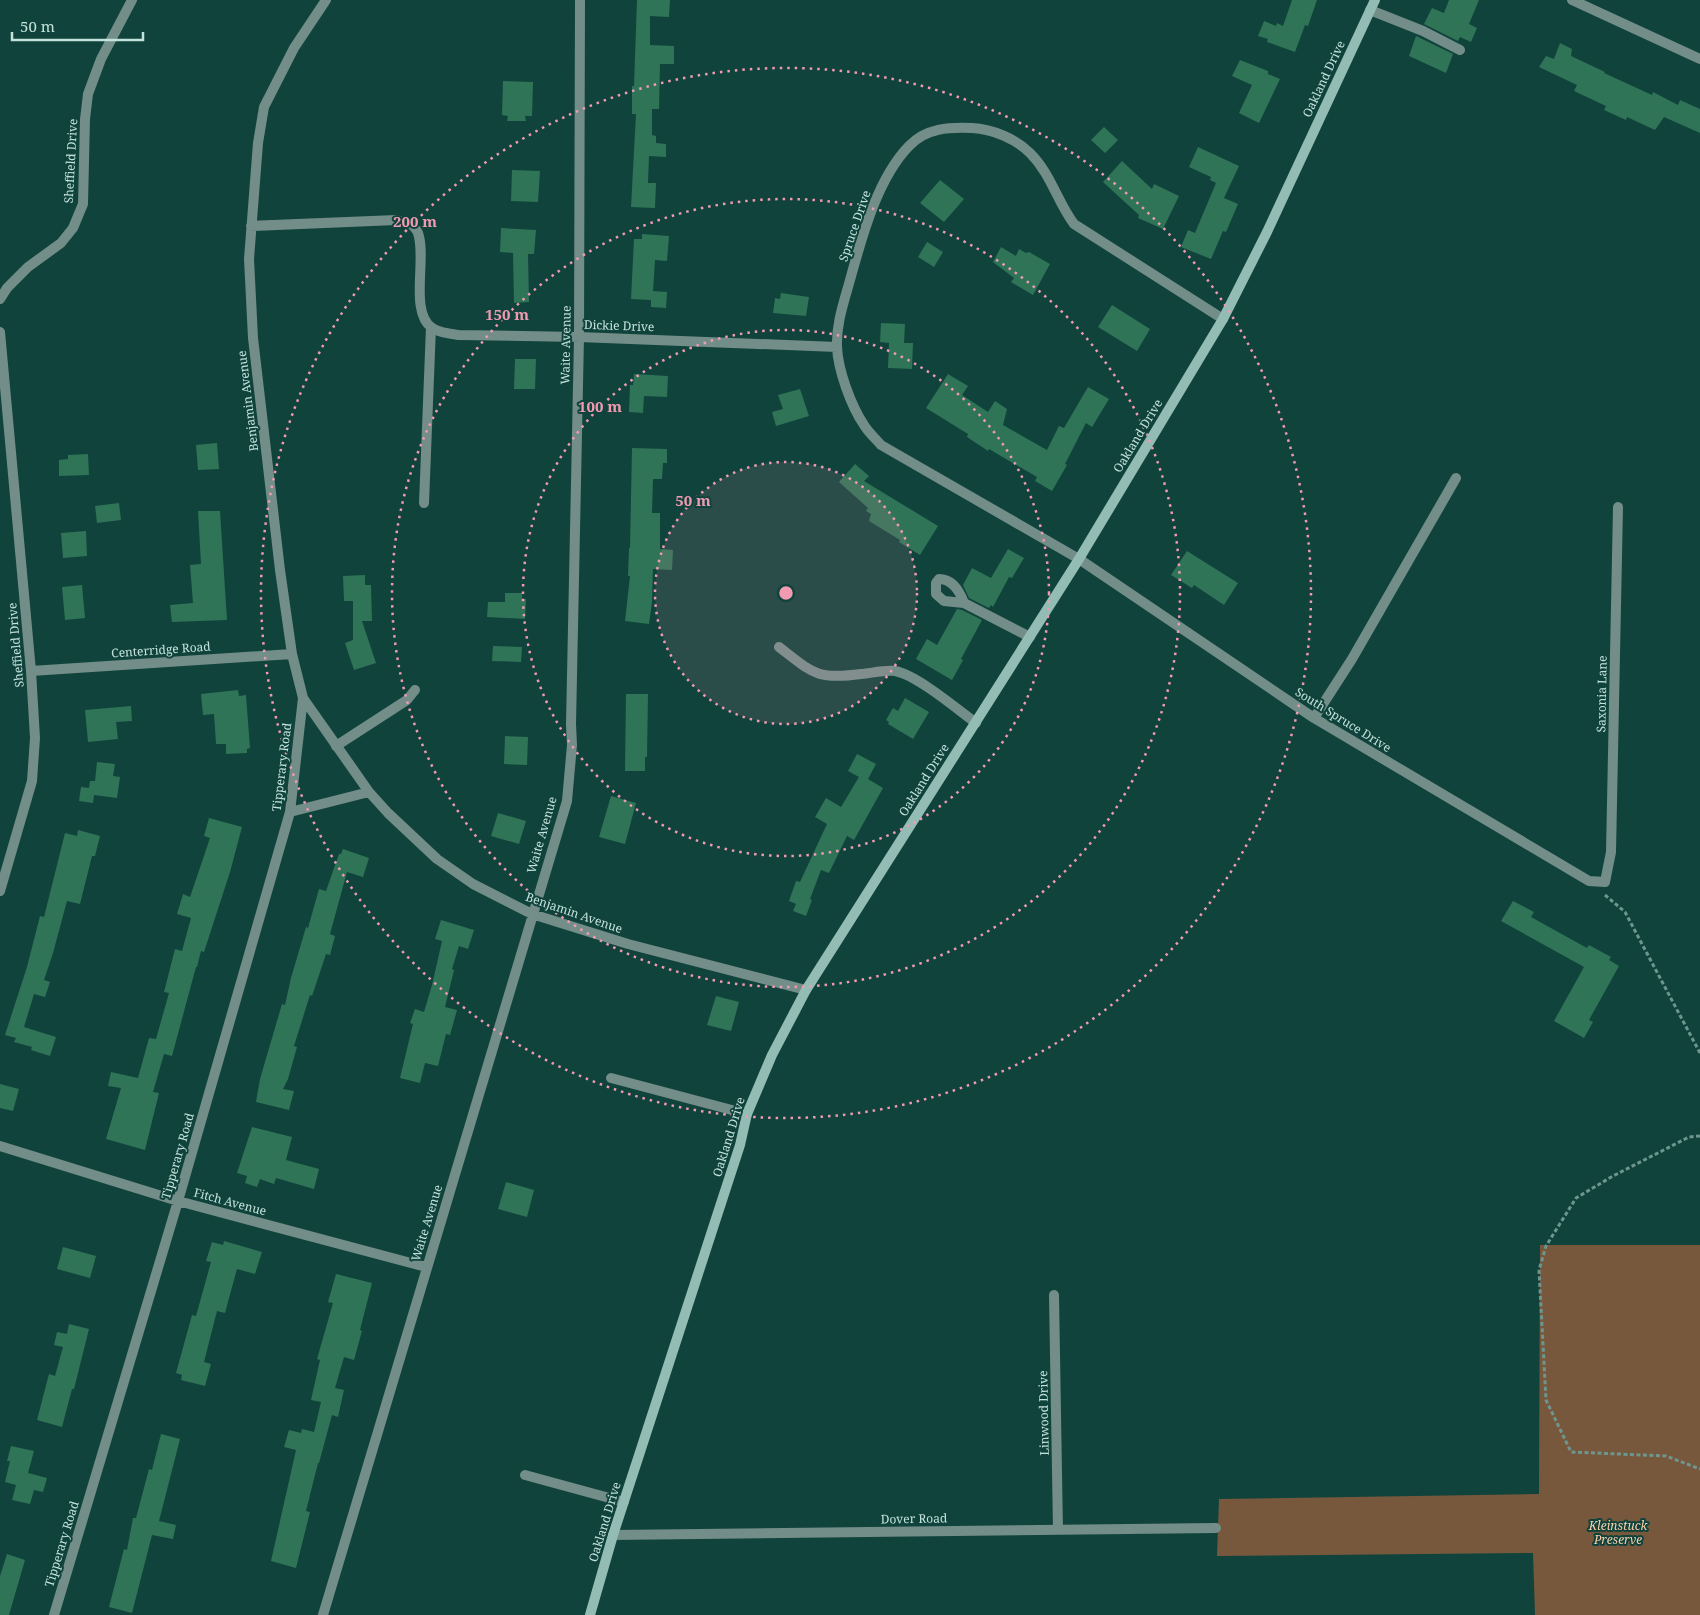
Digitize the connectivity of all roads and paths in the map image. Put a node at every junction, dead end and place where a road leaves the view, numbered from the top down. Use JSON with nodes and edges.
{"nodes":[{"id":1,"x":132,"y":0,"type":"edge"},
{"id":2,"x":326,"y":0,"type":"edge"},
{"id":3,"x":580,"y":0,"type":"edge"},
{"id":4,"x":1375,"y":0,"type":"edge"},
{"id":5,"x":1572,"y":0,"type":"edge"},
{"id":6,"x":1370,"y":10,"type":"junction"},
{"id":7,"x":1460,"y":50,"type":"dead end"},
{"id":8,"x":1700,"y":59,"type":"edge"},
{"id":9,"x":251,"y":226,"type":"junction"},
{"id":10,"x":0,"y":300,"type":"edge"},
{"id":11,"x":1223,"y":318,"type":"junction"},
{"id":12,"x":431,"y":327,"type":"junction"},
{"id":13,"x":0,"y":332,"type":"edge"},
{"id":14,"x":579,"y":337,"type":"junction"},
{"id":15,"x":837,"y":347,"type":"junction"},
{"id":16,"x":1456,"y":478,"type":"dead end"},
{"id":17,"x":424,"y":503,"type":"dead end"},
{"id":18,"x":1618,"y":506,"type":"dead end"},
{"id":19,"x":1079,"y":559,"type":"junction"},
{"id":20,"x":964,"y":604,"type":"dead end"},
{"id":21,"x":1030,"y":637,"type":"junction"},
{"id":22,"x":779,"y":647,"type":"dead end"},
{"id":23,"x":292,"y":654,"type":"junction"},
{"id":24,"x":31,"y":671,"type":"junction"},
{"id":25,"x":415,"y":690,"type":"dead end"},
{"id":26,"x":303,"y":698,"type":"junction"},
{"id":27,"x":1314,"y":718,"type":"junction"},
{"id":28,"x":976,"y":723,"type":"junction"},
{"id":29,"x":336,"y":746,"type":"junction"},
{"id":30,"x":369,"y":792,"type":"junction"},
{"id":31,"x":290,"y":812,"type":"junction"},
{"id":32,"x":1589,"y":881,"type":"junction"},
{"id":33,"x":1605,"y":882,"type":"joint"},
{"id":34,"x":0,"y":891,"type":"edge"},
{"id":35,"x":532,"y":914,"type":"junction"},
{"id":36,"x":806,"y":990,"type":"junction"},
{"id":37,"x":1700,"y":1053,"type":"edge"},
{"id":38,"x":611,"y":1078,"type":"dead end"},
{"id":39,"x":746,"y":1114,"type":"junction"},
{"id":40,"x":1700,"y":1136,"type":"edge"},
{"id":41,"x":0,"y":1146,"type":"edge"},
{"id":42,"x":178,"y":1201,"type":"junction"},
{"id":43,"x":426,"y":1267,"type":"junction"},
{"id":44,"x":1054,"y":1295,"type":"dead end"},
{"id":45,"x":1700,"y":1469,"type":"edge"},
{"id":46,"x":525,"y":1475,"type":"dead end"},
{"id":47,"x":624,"y":1502,"type":"junction"},
{"id":48,"x":1216,"y":1528,"type":"dead end"},
{"id":49,"x":1058,"y":1530,"type":"junction"},
{"id":50,"x":613,"y":1535,"type":"junction"},
{"id":51,"x":54,"y":1615,"type":"edge"},
{"id":52,"x":323,"y":1615,"type":"edge"},
{"id":53,"x":590,"y":1615,"type":"edge"}],
"edges":[{"from":1,"to":10,"type":"street","name":"Sheffield Drive"},
{"from":2,"to":9,"type":"street","name":"Benjamin Avenue"},
{"from":3,"to":14,"type":"street","name":"Waite Avenue"},
{"from":4,"to":6,"type":"main road","name":"Oakland Drive"},
{"from":5,"to":8,"type":"street"},
{"from":6,"to":7,"type":"street"},
{"from":6,"to":11,"type":"main road","name":"Oakland Drive"},
{"from":9,"to":12,"type":"street"},
{"from":9,"to":23,"type":"street","name":"Benjamin Avenue"},
{"from":11,"to":15,"type":"street","name":"Spruce Drive"},
{"from":11,"to":19,"type":"main road","name":"Oakland Drive"},
{"from":12,"to":14,"type":"street","name":"Dickie Drive"},
{"from":12,"to":17,"type":"street"},
{"from":13,"to":24,"type":"street","name":"Sheffield Drive"},
{"from":14,"to":15,"type":"street","name":"Dickie Drive"},
{"from":14,"to":35,"type":"street","name":"Waite Avenue"},
{"from":15,"to":19,"type":"street","name":"Spruce Drive"},
{"from":16,"to":27,"type":"street"},
{"from":18,"to":33,"type":"street","name":"Saxonia Lane"},
{"from":19,"to":21,"type":"main road","name":"Oakland Drive"},
{"from":19,"to":27,"type":"street","name":"South Spruce Drive"},
{"from":20,"to":21,"type":"street"},
{"from":21,"to":28,"type":"main road","name":"Oakland Drive"},
{"from":22,"to":28,"type":"street"},
{"from":23,"to":24,"type":"street","name":"Centerridge Road"},
{"from":23,"to":26,"type":"street","name":"Benjamin Avenue"},
{"from":24,"to":34,"type":"street","name":"Sheffield Drive"},
{"from":25,"to":29,"type":"street"},
{"from":26,"to":29,"type":"street","name":"Benjamin Avenue"},
{"from":26,"to":31,"type":"street","name":"Tipperary Road"},
{"from":27,"to":32,"type":"street","name":"South Spruce Drive"},
{"from":28,"to":36,"type":"main road","name":"Oakland Drive"},
{"from":29,"to":30,"type":"street","name":"Benjamin Avenue"},
{"from":30,"to":31,"type":"street"},
{"from":30,"to":35,"type":"street","name":"Benjamin Avenue"},
{"from":31,"to":42,"type":"street","name":"Tipperary Road"},
{"from":32,"to":33,"type":"street","name":"South Spruce Drive"},
{"from":32,"to":37,"type":"path"},
{"from":35,"to":36,"type":"street","name":"Benjamin Avenue"},
{"from":35,"to":43,"type":"street","name":"Waite Avenue"},
{"from":36,"to":39,"type":"main road","name":"Oakland Drive"},
{"from":38,"to":39,"type":"street"},
{"from":39,"to":47,"type":"main road","name":"Oakland Drive"},
{"from":40,"to":45,"type":"path"},
{"from":41,"to":42,"type":"street","name":"Fitch Avenue"},
{"from":42,"to":43,"type":"street","name":"Fitch Avenue"},
{"from":42,"to":51,"type":"street","name":"Tipperary Road"},
{"from":43,"to":52,"type":"street","name":"Waite Avenue"},
{"from":44,"to":49,"type":"street","name":"Linwood Drive"},
{"from":46,"to":47,"type":"street"},
{"from":47,"to":50,"type":"main road","name":"Oakland Drive"},
{"from":48,"to":49,"type":"street","name":"Dover Road"},
{"from":49,"to":50,"type":"street","name":"Dover Road"},
{"from":50,"to":53,"type":"main road","name":"Oakland Drive"}]}
